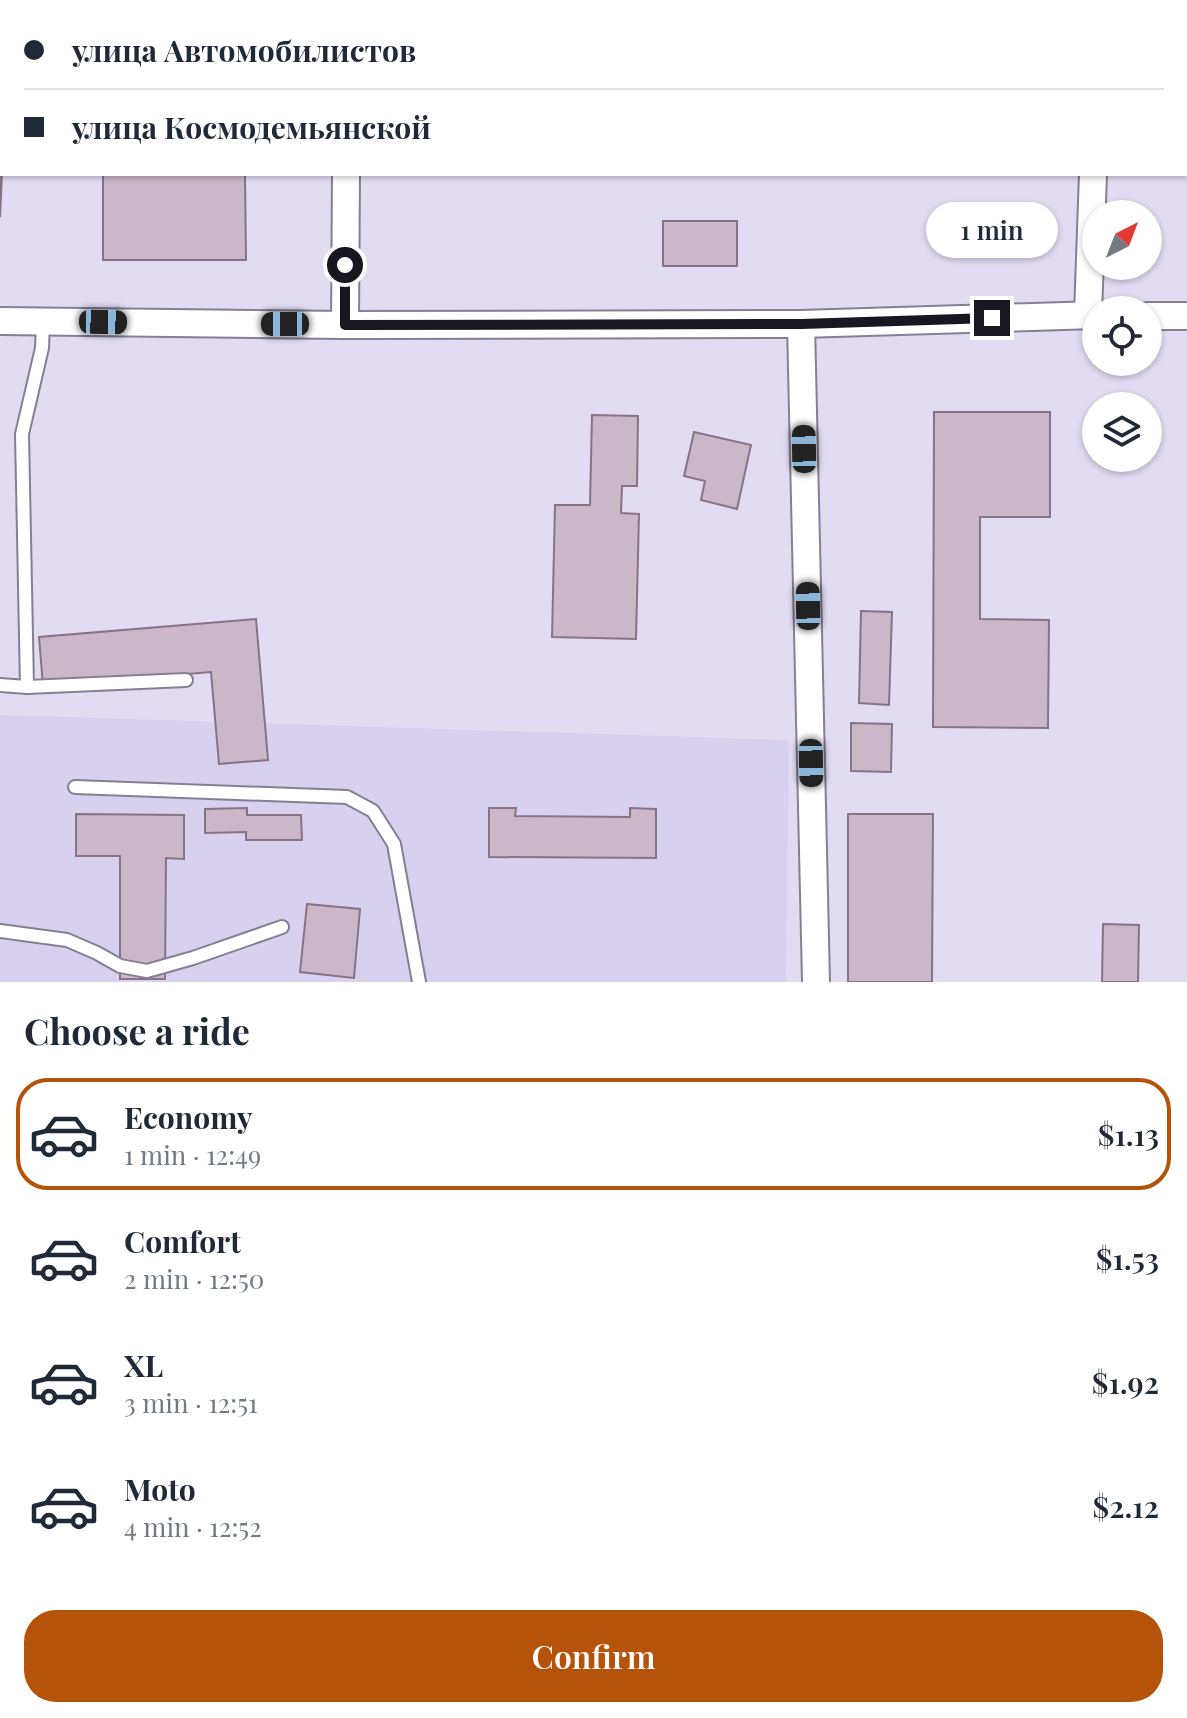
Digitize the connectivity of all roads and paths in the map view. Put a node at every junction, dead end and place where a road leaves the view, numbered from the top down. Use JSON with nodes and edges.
{"nodes":[{"id":1,"x":346,"y":176,"type":"edge"},
{"id":2,"x":1093,"y":176,"type":"edge"},
{"id":3,"x":1092,"y":296,"type":"edge"},
{"id":4,"x":1082,"y":315,"type":"edge"},
{"id":5,"x":1162,"y":316,"type":"edge"},
{"id":6,"x":1187,"y":316,"type":"edge"},
{"id":7,"x":0,"y":321,"type":"edge"},
{"id":8,"x":43,"y":321,"type":"junction"},
{"id":9,"x":801,"y":324,"type":"junction"},
{"id":10,"x":345,"y":325,"type":"junction"},
{"id":11,"x":186,"y":680,"type":"dead end"},
{"id":12,"x":0,"y":685,"type":"edge"},
{"id":13,"x":27,"y":687,"type":"junction"},
{"id":14,"x":75,"y":787,"type":"dead end"},
{"id":15,"x":282,"y":927,"type":"dead end"},
{"id":16,"x":0,"y":931,"type":"edge"},
{"id":17,"x":419,"y":982,"type":"edge"},
{"id":18,"x":816,"y":982,"type":"edge"}],
"edges":[{"from":1,"to":10,"type":"street"},
{"from":2,"to":3,"type":"street"},
{"from":4,"to":9,"type":"street"},
{"from":5,"to":6,"type":"street"},
{"from":7,"to":8,"type":"street"},
{"from":8,"to":10,"type":"street"},
{"from":8,"to":13,"type":"lane"},
{"from":9,"to":10,"type":"street"},
{"from":9,"to":18,"type":"street"},
{"from":11,"to":13,"type":"lane"},
{"from":12,"to":13,"type":"lane"},
{"from":14,"to":17,"type":"lane"},
{"from":15,"to":16,"type":"lane"}]}
